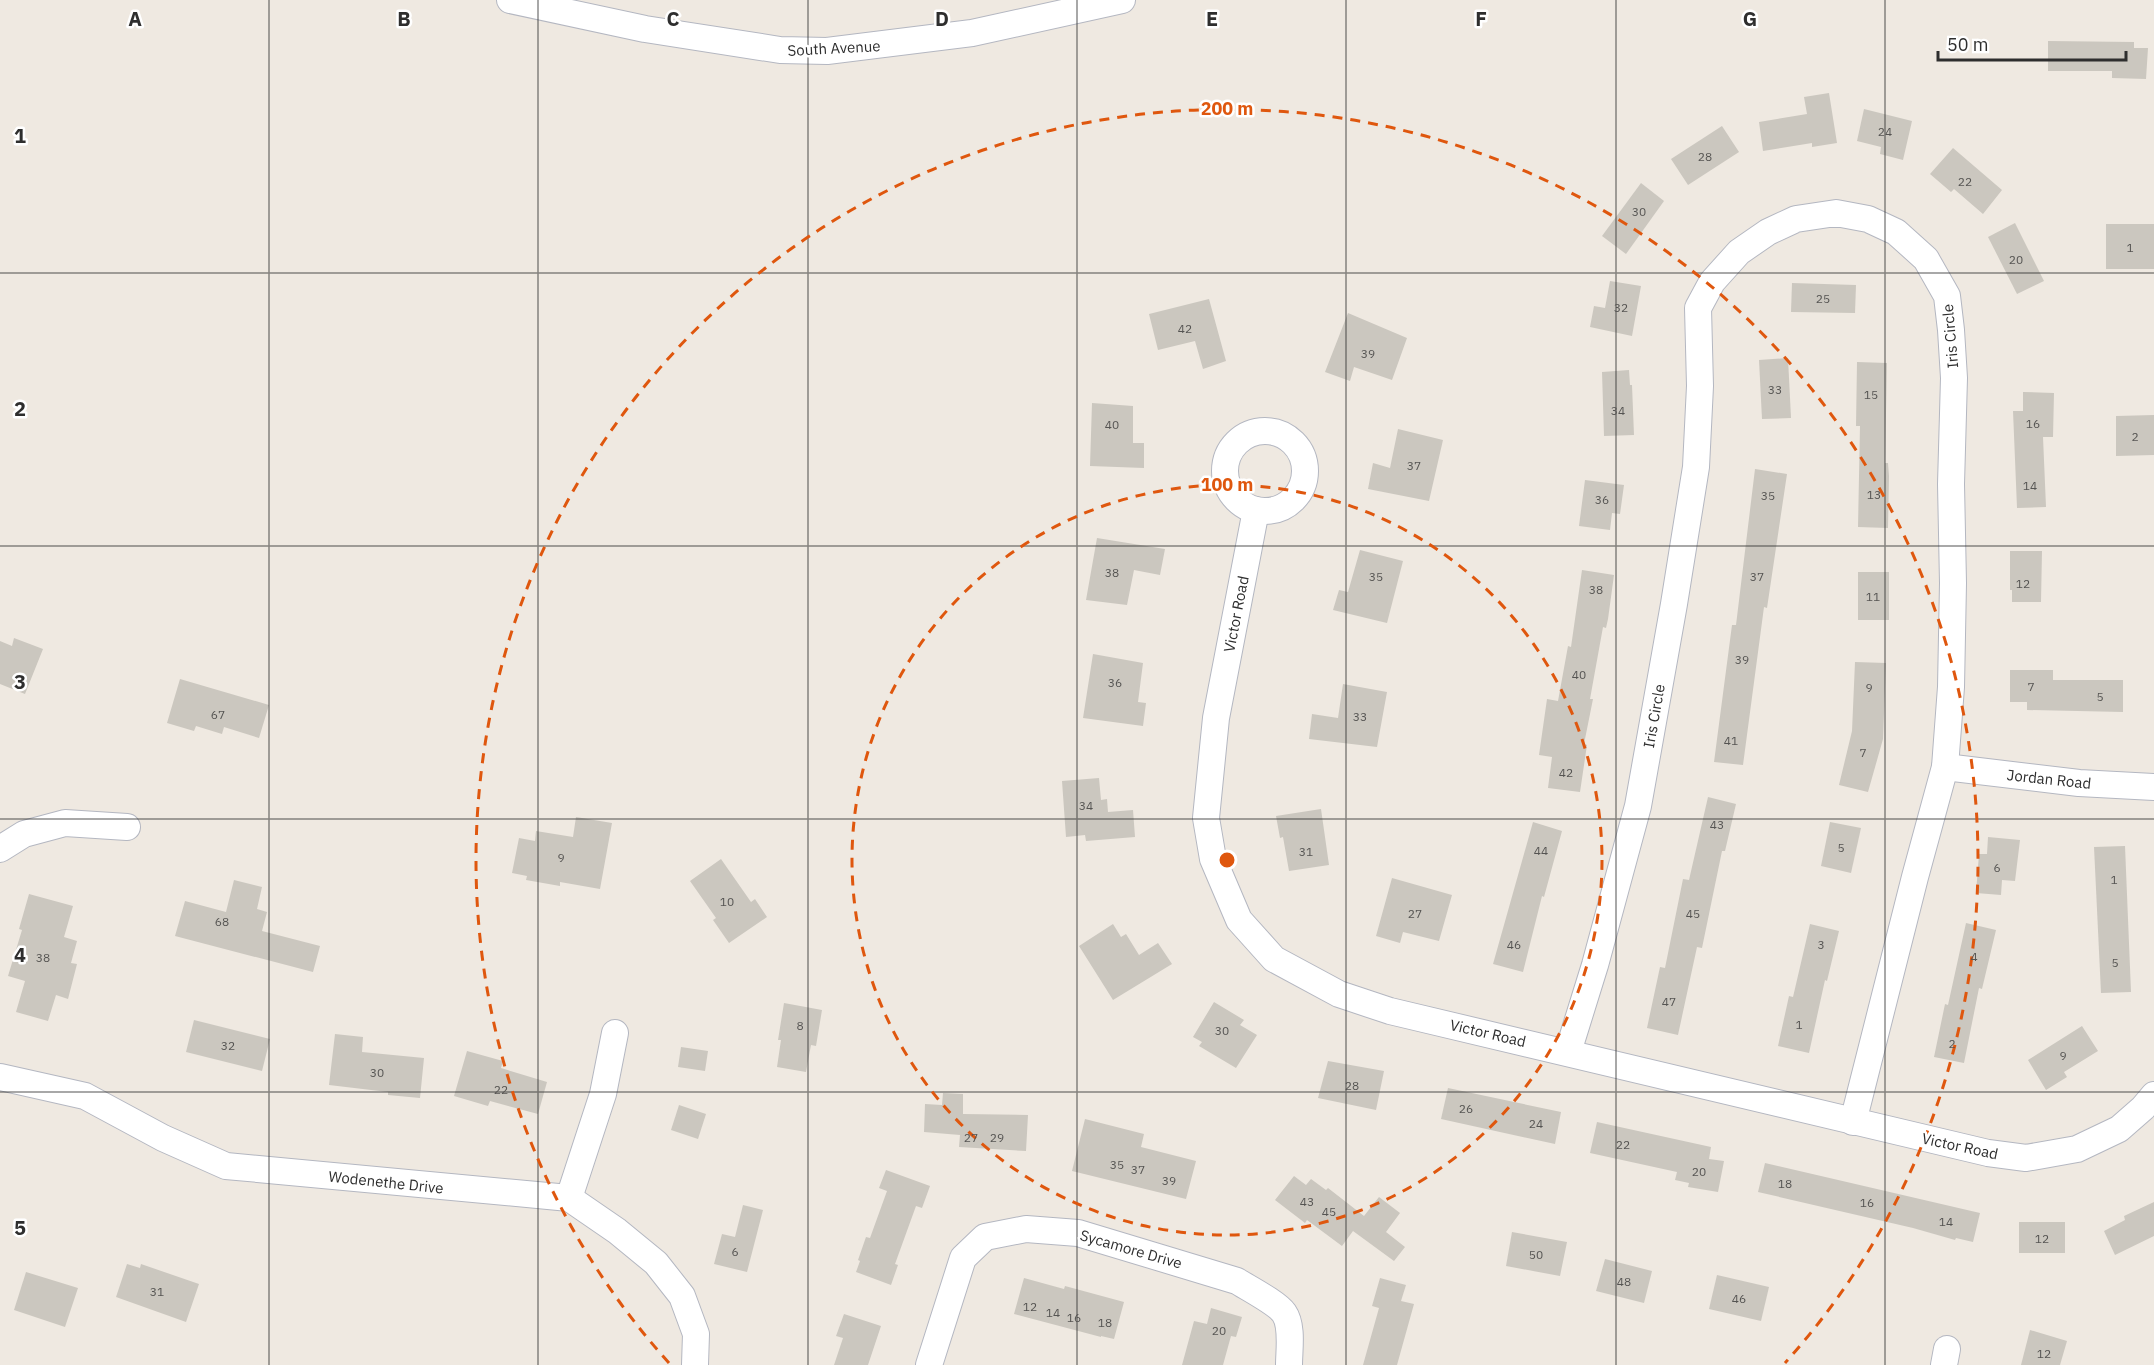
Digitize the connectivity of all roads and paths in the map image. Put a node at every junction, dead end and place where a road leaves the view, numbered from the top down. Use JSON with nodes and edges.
{"nodes":[{"id":1,"x":510,"y":0,"type":"edge"},
{"id":2,"x":1122,"y":0,"type":"edge"},
{"id":3,"x":1256,"y":510,"type":"dead end"},
{"id":4,"x":1945,"y":768,"type":"junction"},
{"id":5,"x":2154,"y":787,"type":"edge"},
{"id":6,"x":127,"y":827,"type":"dead end"},
{"id":7,"x":0,"y":849,"type":"edge"},
{"id":8,"x":615,"y":1033,"type":"dead end"},
{"id":9,"x":1568,"y":1052,"type":"junction"},
{"id":10,"x":0,"y":1077,"type":"edge"},
{"id":11,"x":2154,"y":1095,"type":"edge"},
{"id":12,"x":1853,"y":1122,"type":"junction"},
{"id":13,"x":569,"y":1198,"type":"junction"},
{"id":14,"x":695,"y":1365,"type":"edge"},
{"id":15,"x":930,"y":1365,"type":"edge"},
{"id":16,"x":1289,"y":1365,"type":"edge"}],
"edges":[{"from":1,"to":2,"type":"street","name":"South Avenue"},
{"from":3,"to":9,"type":"street","name":"Victor Road"},
{"from":4,"to":5,"type":"street","name":"Jordan Road"},
{"from":4,"to":9,"type":"street","name":"Iris Circle"},
{"from":4,"to":12,"type":"street","name":"Iris Circle"},
{"from":6,"to":7,"type":"street"},
{"from":8,"to":13,"type":"street"},
{"from":9,"to":12,"type":"street","name":"Victor Road"},
{"from":10,"to":13,"type":"street","name":"Wodenethe Drive"},
{"from":11,"to":12,"type":"street","name":"Victor Road"},
{"from":13,"to":14,"type":"street","name":"Wodenethe Drive"},
{"from":15,"to":16,"type":"street","name":"Sycamore Drive"}]}
